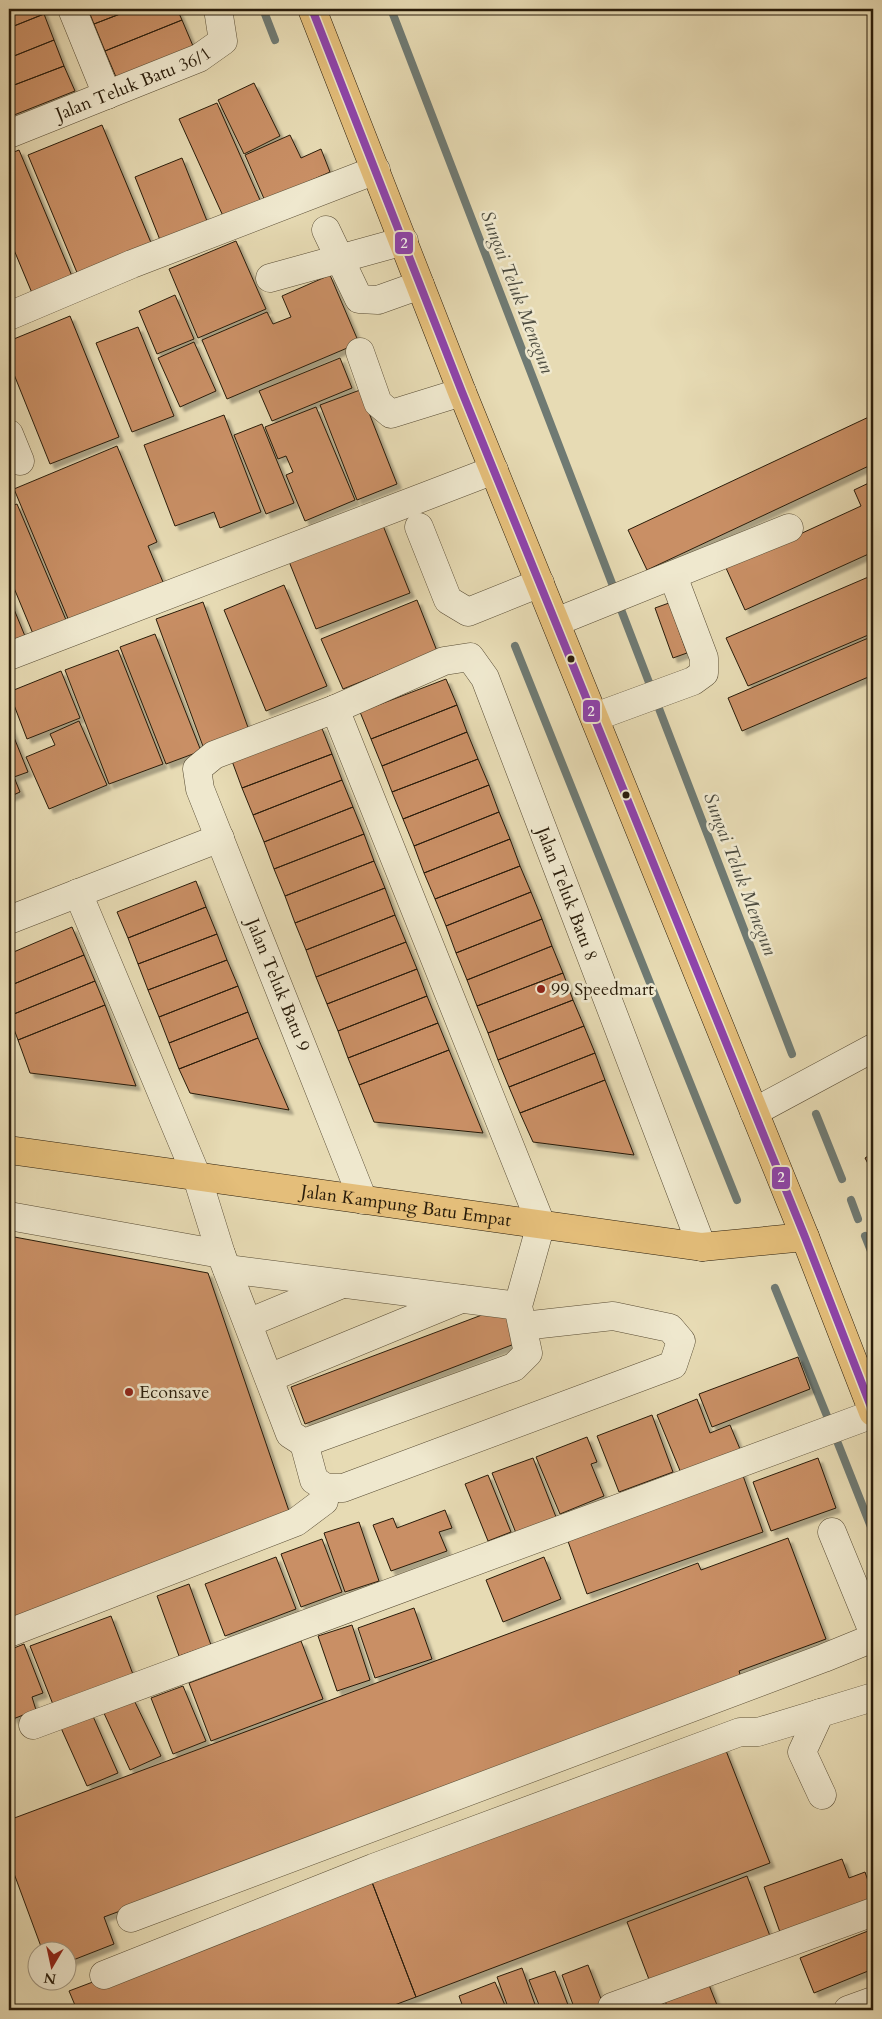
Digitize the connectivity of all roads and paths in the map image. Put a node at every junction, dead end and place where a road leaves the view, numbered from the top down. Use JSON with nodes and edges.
{"nodes":[{"id":1,"x":72,"y":9,"type":"edge"},
{"id":2,"x":218,"y":9,"type":"edge"},
{"id":3,"x":312,"y":9,"type":"edge"},
{"id":4,"x":107,"y":95,"type":"junction"},
{"id":5,"x":9,"y":134,"type":"edge"},
{"id":6,"x":376,"y":170,"type":"junction"},
{"id":7,"x":326,"y":230,"type":"dead end"},
{"id":8,"x":404,"y":241,"type":"junction"},
{"id":9,"x":340,"y":259,"type":"junction"},
{"id":10,"x":270,"y":278,"type":"dead end"},
{"id":11,"x":420,"y":285,"type":"junction"},
{"id":12,"x":9,"y":316,"type":"edge"},
{"id":13,"x":360,"y":352,"type":"dead end"},
{"id":14,"x":462,"y":392,"type":"junction"},
{"id":15,"x":9,"y":434,"type":"edge"},
{"id":16,"x":20,"y":461,"type":"dead end"},
{"id":17,"x":494,"y":470,"type":"junction"},
{"id":18,"x":419,"y":526,"type":"dead end"},
{"id":19,"x":789,"y":528,"type":"dead end"},
{"id":20,"x":673,"y":576,"type":"junction"},
{"id":21,"x":540,"y":584,"type":"junction"},
{"id":22,"x":556,"y":622,"type":"junction"},
{"id":23,"x":9,"y":656,"type":"edge"},
{"id":24,"x":335,"y":710,"type":"junction"},
{"id":25,"x":595,"y":717,"type":"junction"},
{"id":26,"x":220,"y":838,"type":"junction"},
{"id":27,"x":78,"y":893,"type":"junction"},
{"id":28,"x":9,"y":920,"type":"edge"},
{"id":29,"x":873,"y":1048,"type":"edge"},
{"id":30,"x":754,"y":1112,"type":"junction"},
{"id":31,"x":9,"y":1150,"type":"edge"},
{"id":32,"x":197,"y":1177,"type":"junction"},
{"id":33,"x":362,"y":1200,"type":"junction"},
{"id":34,"x":9,"y":1216,"type":"edge"},
{"id":35,"x":541,"y":1224,"type":"junction"},
{"id":36,"x":805,"y":1237,"type":"junction"},
{"id":37,"x":702,"y":1247,"type":"junction"},
{"id":38,"x":224,"y":1261,"type":"junction"},
{"id":39,"x":343,"y":1284,"type":"junction"},
{"id":40,"x":462,"y":1298,"type":"junction"},
{"id":41,"x":520,"y":1316,"type":"junction"},
{"id":42,"x":248,"y":1323,"type":"junction"},
{"id":43,"x":268,"y":1378,"type":"junction"},
{"id":44,"x":873,"y":1413,"type":"edge"},
{"id":45,"x":304,"y":1443,"type":"junction"},
{"id":46,"x":326,"y":1488,"type":"junction"},
{"id":47,"x":832,"y":1532,"type":"dead end"},
{"id":48,"x":873,"y":1632,"type":"edge"},
{"id":49,"x":9,"y":1634,"type":"edge"},
{"id":50,"x":873,"y":1638,"type":"edge"},
{"id":51,"x":872,"y":1700,"type":"edge"},
{"id":52,"x":820,"y":1713,"type":"junction"},
{"id":53,"x":33,"y":1725,"type":"dead end"},
{"id":54,"x":822,"y":1795,"type":"dead end"},
{"id":55,"x":873,"y":1912,"type":"edge"},
{"id":56,"x":132,"y":1918,"type":"dead end"},
{"id":57,"x":104,"y":1975,"type":"dead end"},
{"id":58,"x":873,"y":2001,"type":"edge"},
{"id":59,"x":612,"y":2007,"type":"dead end"},
{"id":60,"x":848,"y":2010,"type":"edge"}],
"edges":[{"from":1,"to":4,"type":"street"},
{"from":2,"to":4,"type":"street","name":"Jalan Teluk Batu 36/1"},
{"from":3,"to":6,"type":"main road"},
{"from":4,"to":5,"type":"street","name":"Jalan Teluk Batu 36/1"},
{"from":6,"to":8,"type":"main road"},
{"from":6,"to":12,"type":"street"},
{"from":7,"to":9,"type":"street"},
{"from":8,"to":9,"type":"street"},
{"from":8,"to":11,"type":"main road"},
{"from":9,"to":10,"type":"street"},
{"from":9,"to":11,"type":"street"},
{"from":11,"to":14,"type":"main road"},
{"from":13,"to":14,"type":"street"},
{"from":14,"to":17,"type":"main road"},
{"from":15,"to":16,"type":"street"},
{"from":17,"to":21,"type":"main road"},
{"from":17,"to":23,"type":"street"},
{"from":18,"to":21,"type":"street"},
{"from":19,"to":20,"type":"street"},
{"from":20,"to":22,"type":"street"},
{"from":20,"to":25,"type":"street"},
{"from":21,"to":22,"type":"main road"},
{"from":22,"to":25,"type":"main road"},
{"from":24,"to":26,"type":"street","name":"Jalan Teluk Batu 9"},
{"from":24,"to":35,"type":"street"},
{"from":24,"to":37,"type":"street","name":"Jalan Teluk Batu 8"},
{"from":25,"to":30,"type":"main road"},
{"from":26,"to":27,"type":"street"},
{"from":26,"to":33,"type":"street","name":"Jalan Teluk Batu 9"},
{"from":27,"to":28,"type":"street"},
{"from":27,"to":32,"type":"street"},
{"from":29,"to":30,"type":"street"},
{"from":30,"to":36,"type":"main road"},
{"from":31,"to":32,"type":"main road","name":"Jalan Kampung Batu Empat"},
{"from":32,"to":33,"type":"main road","name":"Jalan Kampung Batu Empat"},
{"from":32,"to":38,"type":"street"},
{"from":33,"to":35,"type":"main road","name":"Jalan Kampung Batu Empat"},
{"from":34,"to":38,"type":"street"},
{"from":35,"to":37,"type":"main road","name":"Jalan Kampung Batu Empat"},
{"from":35,"to":41,"type":"street"},
{"from":36,"to":37,"type":"main road","name":"Jalan Kampung Batu Empat"},
{"from":36,"to":44,"type":"main road"},
{"from":38,"to":39,"type":"street"},
{"from":38,"to":42,"type":"street"},
{"from":39,"to":40,"type":"street"},
{"from":39,"to":42,"type":"street"},
{"from":40,"to":41,"type":"street"},
{"from":40,"to":43,"type":"street"},
{"from":41,"to":45,"type":"street"},
{"from":41,"to":46,"type":"street"},
{"from":42,"to":43,"type":"street"},
{"from":43,"to":45,"type":"street"},
{"from":44,"to":53,"type":"street"},
{"from":45,"to":46,"type":"street"},
{"from":46,"to":49,"type":"street"},
{"from":47,"to":48,"type":"street"},
{"from":50,"to":56,"type":"street"},
{"from":51,"to":52,"type":"street"},
{"from":52,"to":54,"type":"street"},
{"from":52,"to":57,"type":"street"},
{"from":55,"to":59,"type":"street"},
{"from":58,"to":60,"type":"street"}]}
